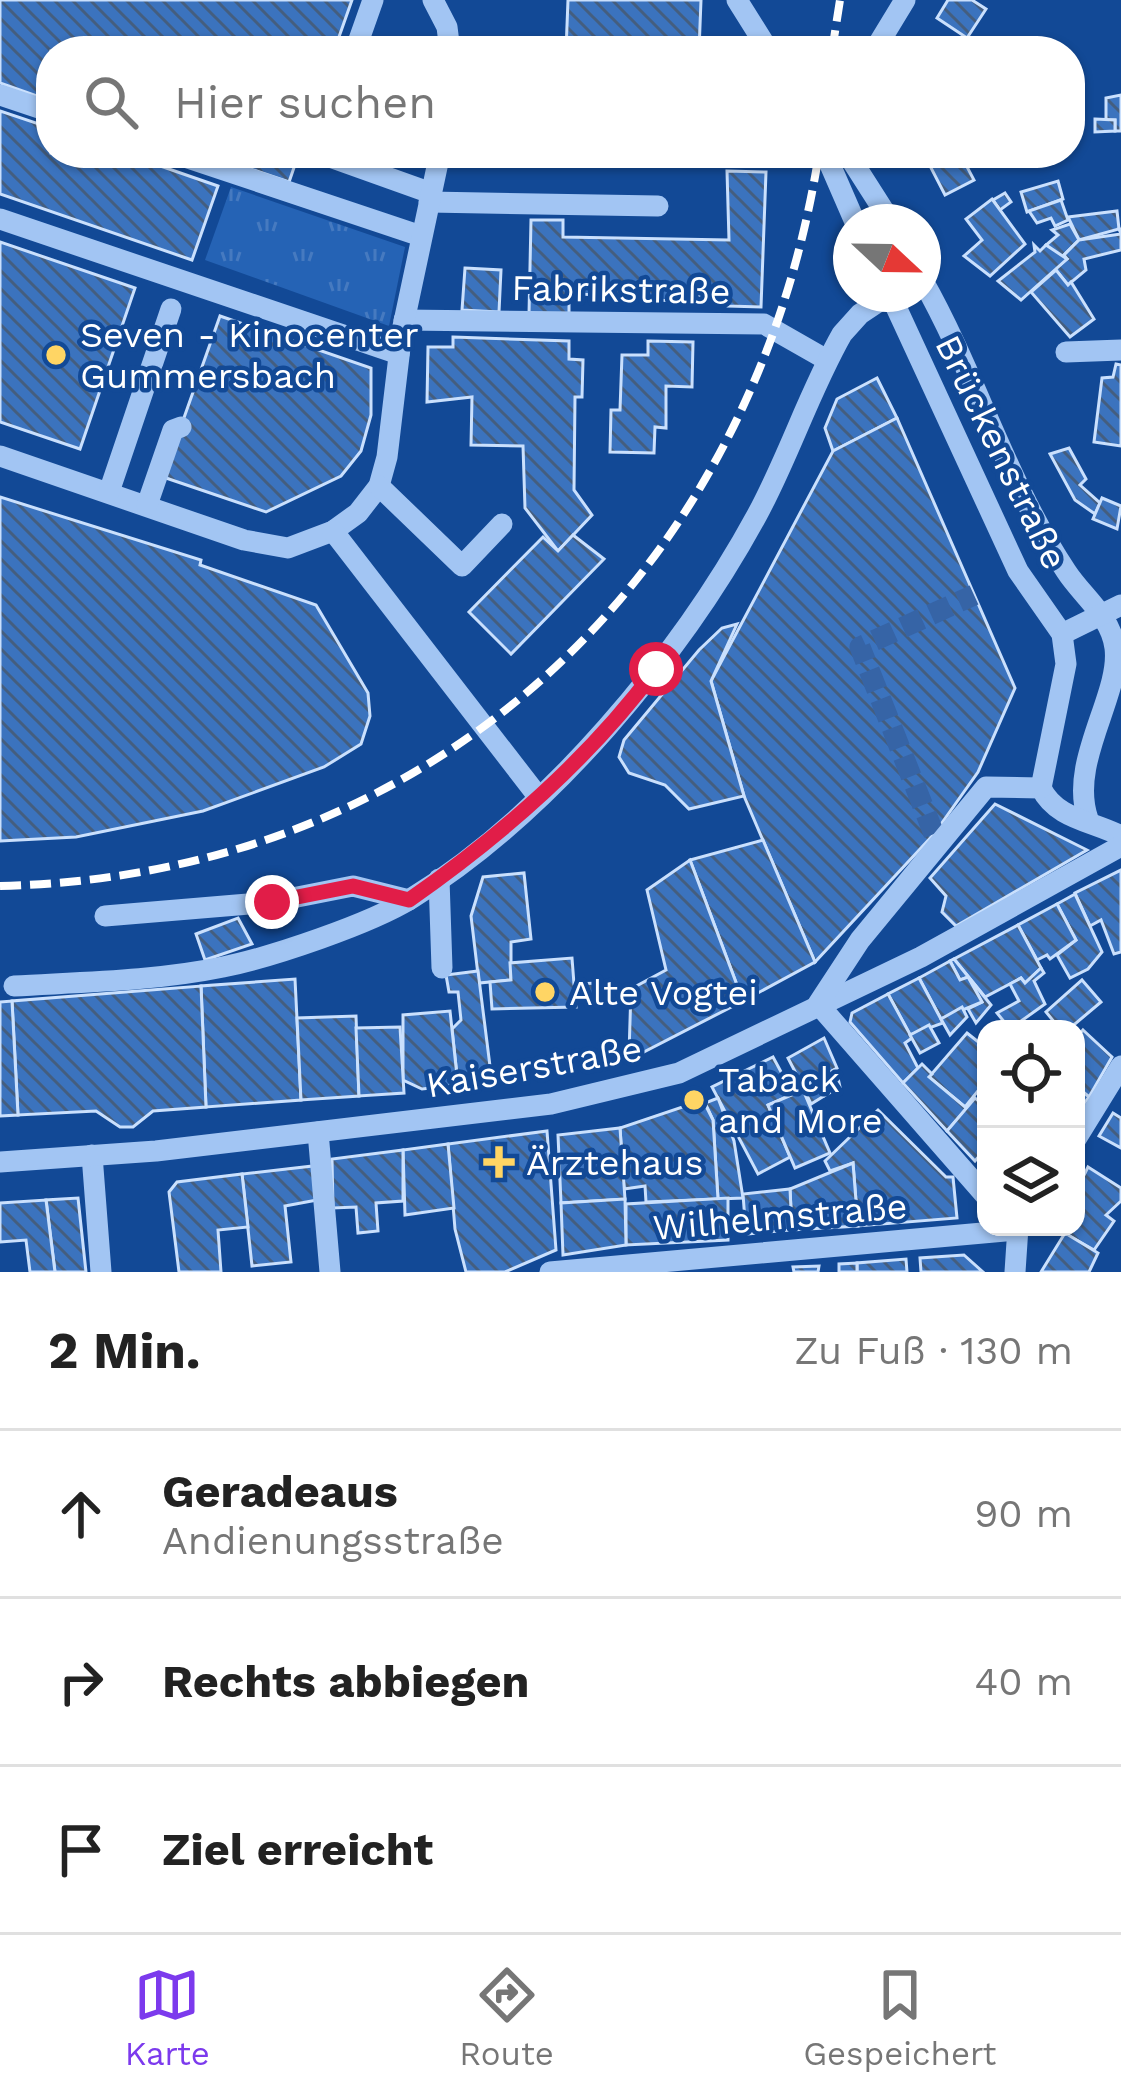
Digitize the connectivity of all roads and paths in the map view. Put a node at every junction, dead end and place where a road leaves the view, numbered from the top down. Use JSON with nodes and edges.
{"nodes":[{"id":1,"x":373,"y":0,"type":"edge"},
{"id":2,"x":433,"y":0,"type":"edge"},
{"id":3,"x":737,"y":0,"type":"edge"},
{"id":4,"x":905,"y":0,"type":"edge"},
{"id":5,"x":360,"y":36,"type":"edge"},
{"id":6,"x":448,"y":36,"type":"edge"},
{"id":7,"x":760,"y":36,"type":"edge"},
{"id":8,"x":883,"y":36,"type":"edge"},
{"id":9,"x":0,"y":95,"type":"edge"},
{"id":10,"x":36,"y":107,"type":"edge"},
{"id":11,"x":218,"y":168,"type":"edge"},
{"id":12,"x":357,"y":168,"type":"edge"},
{"id":13,"x":437,"y":168,"type":"edge"},
{"id":14,"x":832,"y":168,"type":"edge"},
{"id":15,"x":857,"y":168,"type":"edge"},
{"id":16,"x":430,"y":197,"type":"junction"},
{"id":17,"x":847,"y":204,"type":"edge"},
{"id":18,"x":880,"y":204,"type":"edge"},
{"id":19,"x":658,"y":206,"type":"dead end"},
{"id":20,"x":0,"y":218,"type":"edge"},
{"id":21,"x":421,"y":236,"type":"junction"},
{"id":22,"x":171,"y":309,"type":"dead end"},
{"id":23,"x":863,"y":312,"type":"edge"},
{"id":24,"x":898,"y":312,"type":"edge"},
{"id":25,"x":940,"y":312,"type":"edge"},
{"id":26,"x":404,"y":320,"type":"junction"},
{"id":27,"x":1121,"y":350,"type":"edge"},
{"id":28,"x":1066,"y":352,"type":"dead end"},
{"id":29,"x":399,"y":354,"type":"junction"},
{"id":30,"x":827,"y":360,"type":"junction"},
{"id":31,"x":181,"y":428,"type":"dead end"},
{"id":32,"x":0,"y":456,"type":"edge"},
{"id":33,"x":379,"y":486,"type":"junction"},
{"id":34,"x":109,"y":492,"type":"junction"},
{"id":35,"x":147,"y":505,"type":"junction"},
{"id":36,"x":502,"y":524,"type":"dead end"},
{"id":37,"x":333,"y":531,"type":"junction"},
{"id":38,"x":1112,"y":611,"type":"edge"},
{"id":39,"x":1062,"y":634,"type":"junction"},
{"id":40,"x":1040,"y":788,"type":"junction"},
{"id":41,"x":538,"y":795,"type":"junction"},
{"id":42,"x":1088,"y":819,"type":"junction"},
{"id":43,"x":1121,"y":836,"type":"edge"},
{"id":44,"x":1121,"y":846,"type":"edge"},
{"id":45,"x":439,"y":880,"type":"junction"},
{"id":46,"x":409,"y":900,"type":"junction"},
{"id":47,"x":105,"y":916,"type":"dead end"},
{"id":48,"x":442,"y":968,"type":"dead end"},
{"id":49,"x":14,"y":986,"type":"dead end"},
{"id":50,"x":818,"y":1004,"type":"junction"},
{"id":51,"x":1121,"y":1066,"type":"edge"},
{"id":52,"x":1083,"y":1128,"type":"edge"},
{"id":53,"x":318,"y":1132,"type":"junction"},
{"id":54,"x":92,"y":1155,"type":"junction"},
{"id":55,"x":0,"y":1162,"type":"edge"},
{"id":56,"x":977,"y":1186,"type":"edge"},
{"id":57,"x":977,"y":1232,"type":"edge"},
{"id":58,"x":1016,"y":1236,"type":"edge"},
{"id":59,"x":101,"y":1272,"type":"edge"},
{"id":60,"x":330,"y":1272,"type":"edge"},
{"id":61,"x":550,"y":1272,"type":"edge"},
{"id":62,"x":1016,"y":1272,"type":"edge"}],
"edges":[{"from":1,"to":5,"type":"street"},
{"from":2,"to":6,"type":"street"},
{"from":3,"to":7,"type":"street"},
{"from":4,"to":8,"type":"street"},
{"from":9,"to":10,"type":"street"},
{"from":11,"to":21,"type":"street"},
{"from":12,"to":16,"type":"street"},
{"from":13,"to":16,"type":"street"},
{"from":14,"to":17,"type":"street"},
{"from":15,"to":18,"type":"street"},
{"from":16,"to":19,"type":"street"},
{"from":16,"to":21,"type":"street"},
{"from":20,"to":29,"type":"street"},
{"from":21,"to":26,"type":"street"},
{"from":22,"to":34,"type":"street"},
{"from":23,"to":30,"type":"street"},
{"from":24,"to":39,"type":"street","name":"Brückenstraße"},
{"from":25,"to":38,"type":"street","name":"Brückenstraße"},
{"from":26,"to":29,"type":"street"},
{"from":26,"to":30,"type":"street","name":"Fabrikstraße"},
{"from":27,"to":28,"type":"street"},
{"from":29,"to":33,"type":"street"},
{"from":30,"to":41,"type":"street"},
{"from":31,"to":35,"type":"street"},
{"from":32,"to":34,"type":"street"},
{"from":33,"to":36,"type":"street"},
{"from":33,"to":37,"type":"street"},
{"from":34,"to":35,"type":"street"},
{"from":35,"to":37,"type":"street"},
{"from":37,"to":41,"type":"street"},
{"from":38,"to":39,"type":"street"},
{"from":38,"to":42,"type":"street"},
{"from":39,"to":40,"type":"street"},
{"from":40,"to":42,"type":"street"},
{"from":40,"to":50,"type":"street"},
{"from":41,"to":45,"type":"street"},
{"from":42,"to":43,"type":"street"},
{"from":44,"to":50,"type":"street","name":"Kaiserstraße"},
{"from":45,"to":46,"type":"street"},
{"from":45,"to":48,"type":"street"},
{"from":46,"to":47,"type":"street"},
{"from":46,"to":49,"type":"street"},
{"from":50,"to":53,"type":"street","name":"Kaiserstraße"},
{"from":50,"to":56,"type":"street"},
{"from":51,"to":52,"type":"street"},
{"from":53,"to":54,"type":"street","name":"Kaiserstraße"},
{"from":53,"to":60,"type":"street"},
{"from":54,"to":55,"type":"street","name":"Kaiserstraße"},
{"from":54,"to":59,"type":"street"},
{"from":57,"to":61,"type":"street","name":"Wilhelmstraße"},
{"from":58,"to":62,"type":"street"}]}
